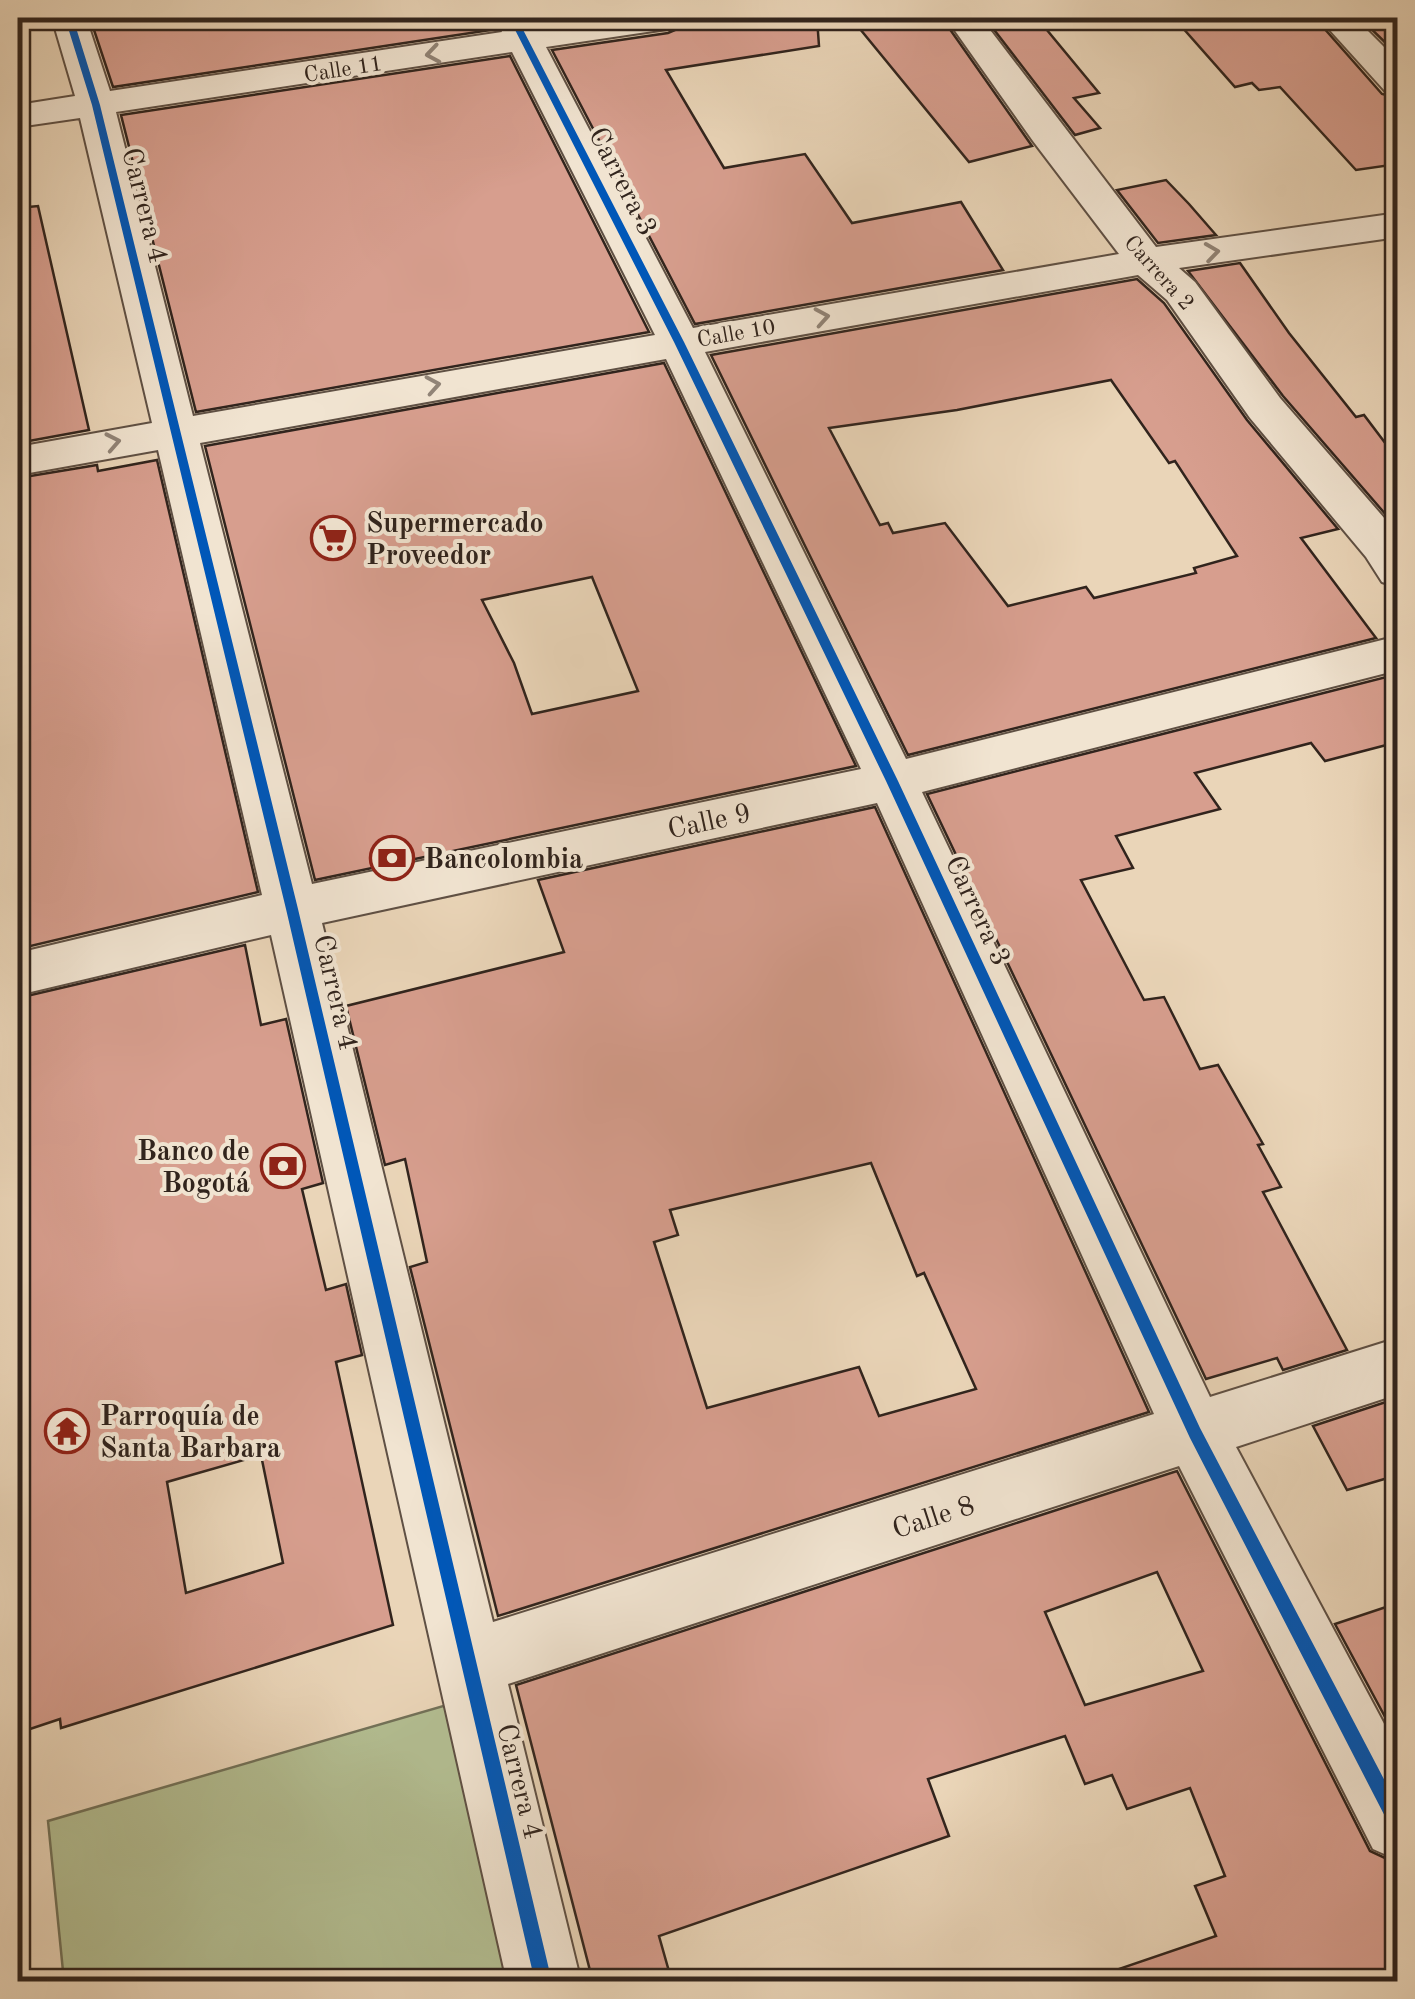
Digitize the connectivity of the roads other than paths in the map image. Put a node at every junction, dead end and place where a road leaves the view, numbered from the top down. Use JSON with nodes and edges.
{"nodes":[{"id":1,"x":69,"y":18,"type":"edge"},
{"id":2,"x":667,"y":18,"type":"edge"},
{"id":3,"x":963,"y":18,"type":"edge"},
{"id":4,"x":1336,"y":18,"type":"edge"},
{"id":5,"x":518,"y":29,"type":"edge"},
{"id":6,"x":1394,"y":75,"type":"edge"},
{"id":7,"x":96,"y":105,"type":"junction"},
{"id":8,"x":18,"y":116,"type":"edge"},
{"id":9,"x":1398,"y":225,"type":"edge"},
{"id":10,"x":1146,"y":261,"type":"junction"},
{"id":11,"x":679,"y":342,"type":"junction"},
{"id":12,"x":175,"y":430,"type":"junction"},
{"id":13,"x":18,"y":461,"type":"edge"},
{"id":14,"x":1398,"y":571,"type":"edge"},
{"id":15,"x":1398,"y":652,"type":"edge"},
{"id":16,"x":892,"y":781,"type":"junction"},
{"id":17,"x":292,"y":910,"type":"junction"},
{"id":18,"x":18,"y":974,"type":"edge"},
{"id":19,"x":1398,"y":1366,"type":"edge"},
{"id":20,"x":1195,"y":1434,"type":"junction"},
{"id":21,"x":467,"y":1664,"type":"junction"},
{"id":22,"x":1398,"y":1824,"type":"edge"},
{"id":23,"x":544,"y":1982,"type":"edge"}],
"edges":[{"from":1,"to":7,"type":"street","name":"Carrera 4"},
{"from":2,"to":5,"type":"street","name":"Calle 11"},
{"from":3,"to":10,"type":"street","name":"Carrera 2"},
{"from":4,"to":6,"type":"street"},
{"from":5,"to":7,"type":"street","name":"Calle 11","one_way":true},
{"from":5,"to":11,"type":"street","name":"Carrera 3"},
{"from":7,"to":8,"type":"street","name":"Calle 11"},
{"from":7,"to":12,"type":"street","name":"Carrera 4"},
{"from":10,"to":9,"type":"street","name":"Calle 10","one_way":true},
{"from":11,"to":10,"type":"street","name":"Calle 10","one_way":true},
{"from":10,"to":14,"type":"street","name":"Carrera 2"},
{"from":12,"to":11,"type":"street","name":"Calle 10","one_way":true},
{"from":11,"to":16,"type":"street","name":"Carrera 3"},
{"from":13,"to":12,"type":"street","name":"Calle 10","one_way":true},
{"from":12,"to":17,"type":"street","name":"Carrera 4"},
{"from":15,"to":16,"type":"street","name":"Calle 9"},
{"from":16,"to":17,"type":"street","name":"Calle 9"},
{"from":16,"to":20,"type":"street","name":"Carrera 3"},
{"from":17,"to":18,"type":"street","name":"Calle 9"},
{"from":17,"to":21,"type":"street","name":"Carrera 4"},
{"from":19,"to":20,"type":"street","name":"Calle 8"},
{"from":20,"to":21,"type":"street","name":"Calle 8"},
{"from":20,"to":22,"type":"street","name":"Carrera 3"},
{"from":21,"to":23,"type":"street","name":"Carrera 4"}]}
